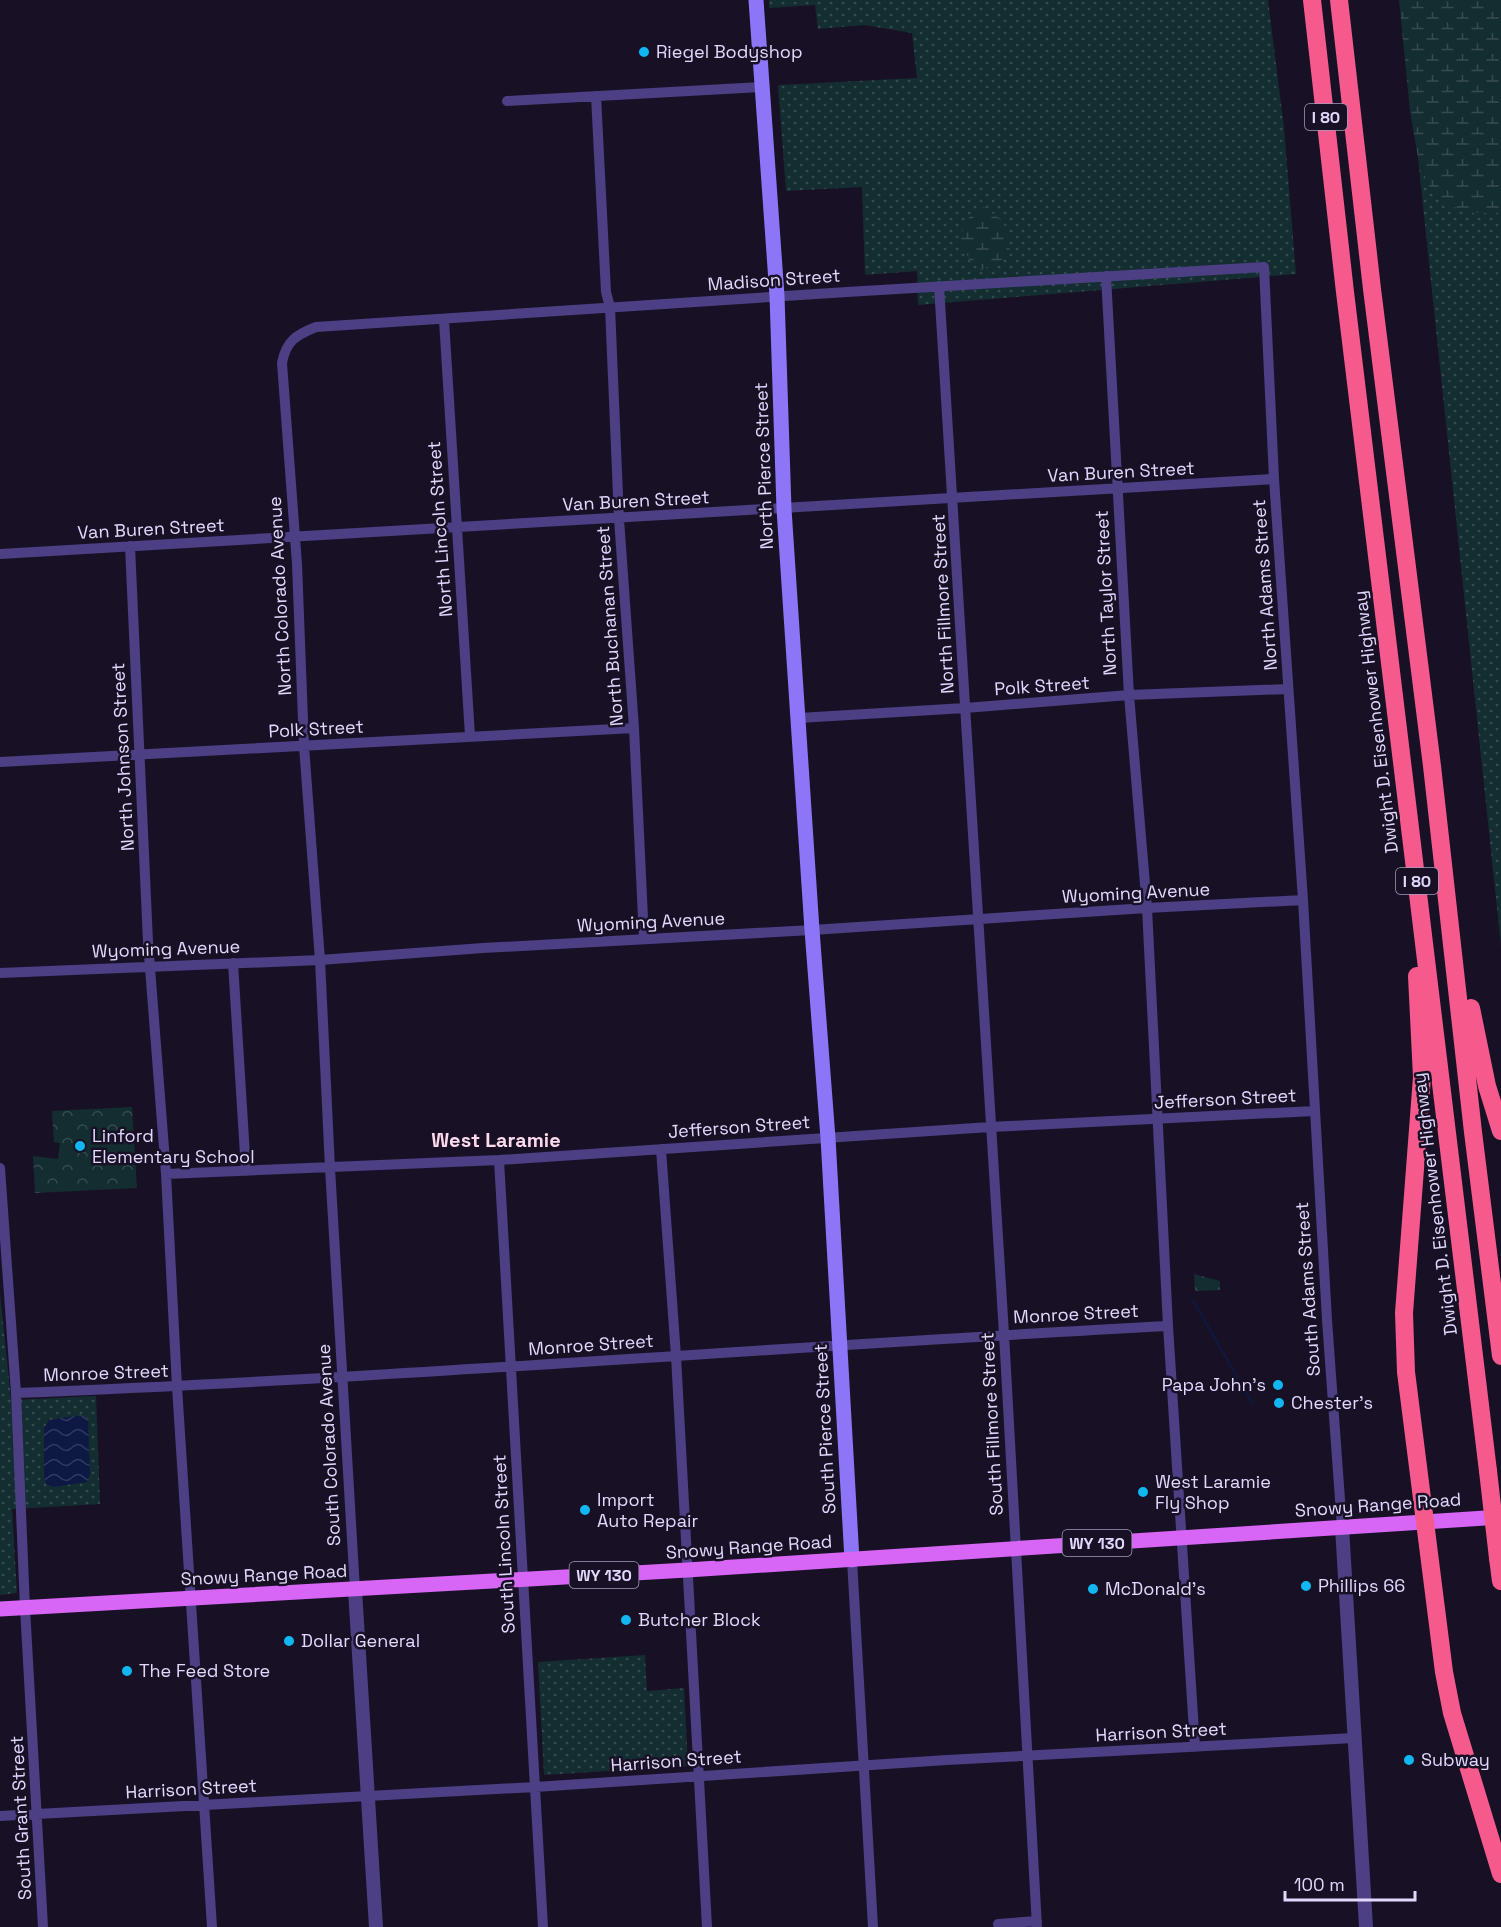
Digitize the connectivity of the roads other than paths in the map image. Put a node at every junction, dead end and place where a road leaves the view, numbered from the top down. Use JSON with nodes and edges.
{"nodes":[{"id":1,"x":756,"y":0,"type":"edge"},
{"id":2,"x":1312,"y":0,"type":"edge"},
{"id":3,"x":1339,"y":0,"type":"edge"},
{"id":4,"x":761,"y":87,"type":"junction"},
{"id":5,"x":596,"y":96,"type":"junction"},
{"id":6,"x":507,"y":101,"type":"dead end"},
{"id":7,"x":1264,"y":267,"type":"joint"},
{"id":8,"x":1106,"y":276,"type":"junction"},
{"id":9,"x":939,"y":286,"type":"junction"},
{"id":10,"x":777,"y":296,"type":"junction"},
{"id":11,"x":610,"y":307,"type":"junction"},
{"id":12,"x":444,"y":320,"type":"junction"},
{"id":13,"x":290,"y":340,"type":"joint"},
{"id":14,"x":1274,"y":479,"type":"junction"},
{"id":15,"x":1116,"y":489,"type":"junction"},
{"id":16,"x":953,"y":498,"type":"junction"},
{"id":17,"x":784,"y":508,"type":"junction"},
{"id":18,"x":619,"y":519,"type":"junction"},
{"id":19,"x":456,"y":526,"type":"junction"},
{"id":20,"x":295,"y":537,"type":"junction"},
{"id":21,"x":130,"y":546,"type":"junction"},
{"id":22,"x":0,"y":554,"type":"edge"},
{"id":23,"x":1288,"y":689,"type":"junction"},
{"id":24,"x":1129,"y":696,"type":"junction"},
{"id":25,"x":966,"y":708,"type":"junction"},
{"id":26,"x":799,"y":718,"type":"junction"},
{"id":27,"x":634,"y":728,"type":"junction"},
{"id":28,"x":470,"y":736,"type":"junction"},
{"id":29,"x":304,"y":746,"type":"junction"},
{"id":30,"x":140,"y":755,"type":"junction"},
{"id":31,"x":0,"y":762,"type":"edge"},
{"id":32,"x":1432,"y":766,"type":"junction"},
{"id":33,"x":1410,"y":818,"type":"junction"},
{"id":34,"x":1303,"y":900,"type":"junction"},
{"id":35,"x":1148,"y":908,"type":"junction"},
{"id":36,"x":978,"y":919,"type":"junction"},
{"id":37,"x":812,"y":930,"type":"junction"},
{"id":38,"x":645,"y":939,"type":"junction"},
{"id":39,"x":320,"y":960,"type":"junction"},
{"id":40,"x":233,"y":963,"type":"junction"},
{"id":41,"x":150,"y":966,"type":"junction"},
{"id":42,"x":0,"y":973,"type":"edge"},
{"id":43,"x":1315,"y":1111,"type":"junction"},
{"id":44,"x":1158,"y":1120,"type":"junction"},
{"id":45,"x":990,"y":1127,"type":"junction"},
{"id":46,"x":1501,"y":1131,"type":"edge"},
{"id":47,"x":828,"y":1138,"type":"junction"},
{"id":48,"x":661,"y":1149,"type":"junction"},
{"id":49,"x":499,"y":1160,"type":"junction"},
{"id":50,"x":0,"y":1168,"type":"edge"},
{"id":51,"x":330,"y":1168,"type":"junction"},
{"id":52,"x":246,"y":1171,"type":"junction"},
{"id":53,"x":166,"y":1174,"type":"junction"},
{"id":54,"x":1,"y":1187,"type":"edge"},
{"id":55,"x":1168,"y":1326,"type":"junction"},
{"id":56,"x":1004,"y":1334,"type":"junction"},
{"id":57,"x":839,"y":1346,"type":"junction"},
{"id":58,"x":676,"y":1356,"type":"junction"},
{"id":59,"x":1501,"y":1356,"type":"edge"},
{"id":60,"x":511,"y":1366,"type":"junction"},
{"id":61,"x":344,"y":1378,"type":"junction"},
{"id":62,"x":177,"y":1387,"type":"junction"},
{"id":63,"x":16,"y":1393,"type":"junction"},
{"id":64,"x":1501,"y":1517,"type":"edge"},
{"id":65,"x":1426,"y":1522,"type":"junction"},
{"id":66,"x":1342,"y":1527,"type":"junction"},
{"id":67,"x":1181,"y":1537,"type":"junction"},
{"id":68,"x":1016,"y":1548,"type":"junction"},
{"id":69,"x":852,"y":1560,"type":"junction"},
{"id":70,"x":687,"y":1570,"type":"junction"},
{"id":71,"x":522,"y":1580,"type":"junction"},
{"id":72,"x":1501,"y":1581,"type":"edge"},
{"id":73,"x":356,"y":1590,"type":"junction"},
{"id":74,"x":191,"y":1599,"type":"junction"},
{"id":75,"x":25,"y":1608,"type":"junction"},
{"id":76,"x":0,"y":1609,"type":"edge"},
{"id":77,"x":1354,"y":1738,"type":"junction"},
{"id":78,"x":1195,"y":1747,"type":"junction"},
{"id":79,"x":1029,"y":1756,"type":"junction"},
{"id":80,"x":865,"y":1766,"type":"junction"},
{"id":81,"x":699,"y":1775,"type":"junction"},
{"id":82,"x":536,"y":1788,"type":"junction"},
{"id":83,"x":368,"y":1796,"type":"junction"},
{"id":84,"x":205,"y":1806,"type":"junction"},
{"id":85,"x":38,"y":1814,"type":"junction"},
{"id":86,"x":0,"y":1816,"type":"edge"},
{"id":87,"x":1501,"y":1874,"type":"edge"},
{"id":88,"x":998,"y":1924,"type":"dead end"},
{"id":89,"x":1037,"y":1924,"type":"edge"},
{"id":90,"x":43,"y":1927,"type":"edge"},
{"id":91,"x":212,"y":1927,"type":"edge"},
{"id":92,"x":376,"y":1927,"type":"edge"},
{"id":93,"x":543,"y":1927,"type":"edge"},
{"id":94,"x":707,"y":1927,"type":"edge"},
{"id":95,"x":873,"y":1927,"type":"edge"},
{"id":96,"x":1366,"y":1927,"type":"edge"}],
"edges":[{"from":1,"to":4,"type":"main road","name":"North Pierce Street"},
{"from":2,"to":33,"type":"highway","name":"Dwight D. Eisenhower Highway","number":"I 80"},
{"from":3,"to":32,"type":"highway","number":"I 80"},
{"from":4,"to":5,"type":"street"},
{"from":4,"to":10,"type":"main road","name":"North Pierce Street"},
{"from":5,"to":6,"type":"street"},
{"from":5,"to":11,"type":"street","name":"North Buchanan Street"},
{"from":7,"to":8,"type":"street","name":"Madison Street"},
{"from":7,"to":14,"type":"street","name":"North Adams Street"},
{"from":8,"to":9,"type":"street","name":"Madison Street"},
{"from":8,"to":15,"type":"street","name":"North Taylor Street"},
{"from":9,"to":10,"type":"street","name":"Madison Street"},
{"from":9,"to":16,"type":"street","name":"North Fillmore Street"},
{"from":10,"to":11,"type":"street","name":"Madison Street"},
{"from":10,"to":17,"type":"main road","name":"North Pierce Street"},
{"from":11,"to":12,"type":"street","name":"Madison Street"},
{"from":11,"to":18,"type":"street","name":"North Buchanan Street"},
{"from":12,"to":13,"type":"street","name":"Madison Street"},
{"from":12,"to":19,"type":"street","name":"North Lincoln Street"},
{"from":13,"to":20,"type":"street","name":"North Colorado Avenue"},
{"from":14,"to":15,"type":"street","name":"Van Buren Street"},
{"from":14,"to":23,"type":"street","name":"North Adams Street"},
{"from":15,"to":16,"type":"street","name":"Van Buren Street"},
{"from":15,"to":24,"type":"street","name":"North Taylor Street"},
{"from":16,"to":17,"type":"street","name":"Van Buren Street"},
{"from":16,"to":25,"type":"street","name":"North Fillmore Street"},
{"from":17,"to":18,"type":"street","name":"Van Buren Street"},
{"from":17,"to":26,"type":"main road","name":"North Pierce Street"},
{"from":18,"to":19,"type":"street","name":"Van Buren Street"},
{"from":18,"to":27,"type":"street","name":"North Buchanan Street"},
{"from":19,"to":20,"type":"street","name":"Van Buren Street"},
{"from":19,"to":28,"type":"street","name":"North Lincoln Street"},
{"from":20,"to":21,"type":"street","name":"Van Buren Street"},
{"from":20,"to":29,"type":"street","name":"North Colorado Avenue"},
{"from":21,"to":22,"type":"street","name":"Van Buren Street"},
{"from":21,"to":30,"type":"street","name":"North Johnson Street"},
{"from":23,"to":24,"type":"street","name":"Polk Street"},
{"from":23,"to":34,"type":"street","name":"North Adams Street"},
{"from":24,"to":25,"type":"street","name":"Polk Street"},
{"from":24,"to":35,"type":"street","name":"North Taylor Street"},
{"from":25,"to":26,"type":"street","name":"Polk Street"},
{"from":25,"to":36,"type":"street","name":"North Fillmore Street"},
{"from":26,"to":37,"type":"main road","name":"North Pierce Street"},
{"from":27,"to":28,"type":"street","name":"Polk Street"},
{"from":27,"to":38,"type":"street","name":"North Buchanan Street"},
{"from":28,"to":29,"type":"street","name":"Polk Street"},
{"from":29,"to":30,"type":"street","name":"Polk Street"},
{"from":29,"to":39,"type":"street","name":"North Colorado Avenue"},
{"from":30,"to":31,"type":"street","name":"Polk Street"},
{"from":30,"to":41,"type":"street","name":"North Johnson Street"},
{"from":32,"to":46,"type":"highway"},
{"from":32,"to":59,"type":"highway","number":"I 80"},
{"from":33,"to":65,"type":"highway"},
{"from":33,"to":72,"type":"highway","name":"Dwight D. Eisenhower Highway","number":"I 80","bridge":true},
{"from":34,"to":35,"type":"street","name":"Wyoming Avenue"},
{"from":34,"to":43,"type":"street","name":"South Adams Street"},
{"from":35,"to":36,"type":"street","name":"Wyoming Avenue"},
{"from":35,"to":44,"type":"street","name":"North Taylor Street"},
{"from":36,"to":37,"type":"street","name":"Wyoming Avenue"},
{"from":36,"to":45,"type":"street","name":"South Fillmore Street"},
{"from":37,"to":38,"type":"street","name":"Wyoming Avenue"},
{"from":37,"to":47,"type":"main road","name":"South Pierce Street"},
{"from":38,"to":39,"type":"street","name":"Wyoming Avenue"},
{"from":39,"to":40,"type":"street","name":"Wyoming Avenue"},
{"from":39,"to":51,"type":"street","name":"South Colorado Avenue"},
{"from":40,"to":41,"type":"street","name":"Wyoming Avenue"},
{"from":40,"to":52,"type":"street"},
{"from":41,"to":42,"type":"street","name":"Wyoming Avenue"},
{"from":41,"to":53,"type":"street","name":"North Johnson Street"},
{"from":43,"to":44,"type":"street","name":"Jefferson Street"},
{"from":43,"to":66,"type":"street","name":"South Adams Street"},
{"from":44,"to":45,"type":"street","name":"Jefferson Street"},
{"from":44,"to":55,"type":"street","name":"North Taylor Street"},
{"from":45,"to":47,"type":"street","name":"Jefferson Street"},
{"from":45,"to":56,"type":"street","name":"South Fillmore Street"},
{"from":47,"to":48,"type":"street","name":"Jefferson Street"},
{"from":47,"to":57,"type":"main road","name":"South Pierce Street"},
{"from":48,"to":49,"type":"street","name":"Jefferson Street"},
{"from":48,"to":58,"type":"street"},
{"from":49,"to":51,"type":"street","name":"Jefferson Street"},
{"from":49,"to":60,"type":"street","name":"South Lincoln Street"},
{"from":50,"to":54,"type":"street","name":"South Grant Street"},
{"from":51,"to":52,"type":"street","name":"Jefferson Street"},
{"from":51,"to":61,"type":"street","name":"South Colorado Avenue"},
{"from":52,"to":53,"type":"street","name":"Jefferson Street"},
{"from":53,"to":62,"type":"street","name":"North Johnson Street"},
{"from":54,"to":63,"type":"street","name":"South Grant Street"},
{"from":55,"to":56,"type":"street","name":"Monroe Street"},
{"from":55,"to":67,"type":"street","name":"North Taylor Street"},
{"from":56,"to":57,"type":"street","name":"Monroe Street"},
{"from":56,"to":68,"type":"street","name":"South Fillmore Street"},
{"from":57,"to":58,"type":"street","name":"Monroe Street"},
{"from":57,"to":69,"type":"main road","name":"South Pierce Street"},
{"from":58,"to":60,"type":"street","name":"Monroe Street"},
{"from":58,"to":70,"type":"street"},
{"from":60,"to":61,"type":"street","name":"Monroe Street"},
{"from":60,"to":71,"type":"street","name":"South Lincoln Street"},
{"from":61,"to":62,"type":"street","name":"Monroe Street"},
{"from":61,"to":73,"type":"street","name":"South Colorado Avenue"},
{"from":62,"to":63,"type":"street","name":"Monroe Street"},
{"from":62,"to":74,"type":"street","name":"North Johnson Street"},
{"from":63,"to":75,"type":"street","name":"South Grant Street"},
{"from":64,"to":65,"type":"main road","name":"Snowy Range Road","number":"WY 130"},
{"from":65,"to":66,"type":"main road","name":"Snowy Range Road","number":"WY 130"},
{"from":65,"to":87,"type":"highway"},
{"from":66,"to":67,"type":"main road","name":"Snowy Range Road","number":"WY 130"},
{"from":66,"to":77,"type":"street","name":"South Adams Street"},
{"from":67,"to":68,"type":"main road","name":"Snowy Range Road","number":"WY 130"},
{"from":67,"to":78,"type":"street","name":"North Taylor Street"},
{"from":68,"to":69,"type":"main road","name":"Snowy Range Road","number":"WY 130"},
{"from":68,"to":79,"type":"street","name":"South Fillmore Street"},
{"from":69,"to":70,"type":"main road","name":"Snowy Range Road","number":"WY 130"},
{"from":69,"to":80,"type":"street","name":"South Pierce Street"},
{"from":70,"to":71,"type":"main road","name":"Snowy Range Road","number":"WY 130"},
{"from":70,"to":81,"type":"street"},
{"from":71,"to":73,"type":"main road","name":"Snowy Range Road","number":"WY 130"},
{"from":71,"to":82,"type":"street","name":"South Lincoln Street"},
{"from":73,"to":74,"type":"main road","name":"Snowy Range Road","number":"WY 130"},
{"from":73,"to":83,"type":"street","name":"South Colorado Avenue"},
{"from":74,"to":75,"type":"main road","name":"Snowy Range Road","number":"WY 130"},
{"from":74,"to":84,"type":"street","name":"North Johnson Street"},
{"from":75,"to":76,"type":"main road","name":"Snowy Range Road","number":"WY 130"},
{"from":75,"to":85,"type":"street","name":"South Grant Street"},
{"from":77,"to":78,"type":"street","name":"Harrison Street"},
{"from":77,"to":96,"type":"street","name":"South Adams Street"},
{"from":78,"to":79,"type":"street","name":"Harrison Street"},
{"from":79,"to":80,"type":"street","name":"Harrison Street"},
{"from":79,"to":89,"type":"street","name":"South Fillmore Street"},
{"from":80,"to":81,"type":"street","name":"Harrison Street"},
{"from":80,"to":95,"type":"street","name":"South Pierce Street"},
{"from":81,"to":82,"type":"street","name":"Harrison Street"},
{"from":81,"to":94,"type":"street"},
{"from":82,"to":83,"type":"street","name":"Harrison Street"},
{"from":82,"to":93,"type":"street","name":"South Lincoln Street"},
{"from":83,"to":84,"type":"street","name":"Harrison Street"},
{"from":83,"to":92,"type":"street","name":"South Colorado Avenue"},
{"from":84,"to":85,"type":"street","name":"Harrison Street"},
{"from":84,"to":91,"type":"street","name":"North Johnson Street"},
{"from":85,"to":86,"type":"street","name":"Harrison Street"},
{"from":85,"to":90,"type":"street","name":"South Grant Street"},
{"from":88,"to":89,"type":"street"}]}
